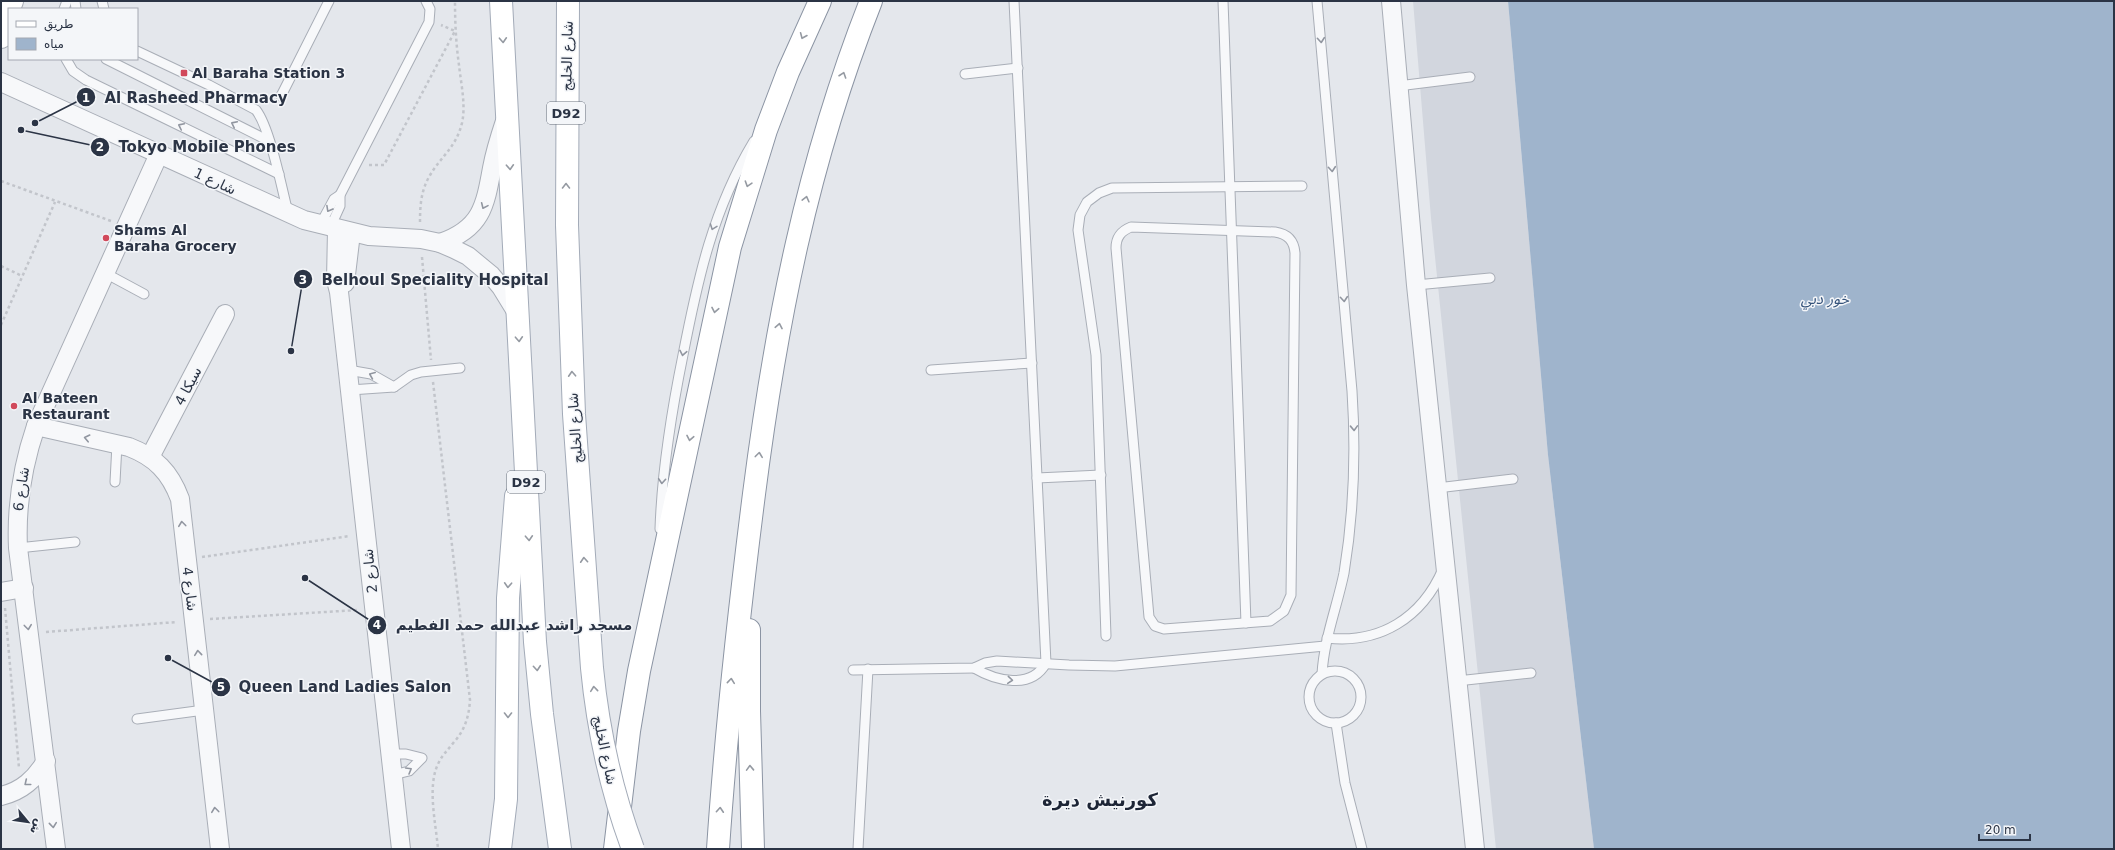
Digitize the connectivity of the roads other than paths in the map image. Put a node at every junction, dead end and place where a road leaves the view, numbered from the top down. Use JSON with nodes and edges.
{"nodes":[{"id":1,"x":329,"y":1,"type":"edge"},
{"id":2,"x":426,"y":1,"type":"edge"},
{"id":3,"x":501,"y":1,"type":"edge"},
{"id":4,"x":568,"y":1,"type":"edge"},
{"id":5,"x":820,"y":1,"type":"edge"},
{"id":6,"x":871,"y":1,"type":"edge"},
{"id":7,"x":1014,"y":1,"type":"edge"},
{"id":8,"x":1223,"y":1,"type":"edge"},
{"id":9,"x":1317,"y":1,"type":"edge"},
{"id":10,"x":1391,"y":1,"type":"edge"},
{"id":11,"x":8,"y":10,"type":"edge"},
{"id":12,"x":8,"y":36,"type":"edge"},
{"id":13,"x":1,"y":37,"type":"edge"},
{"id":14,"x":1,"y":41,"type":"edge"},
{"id":15,"x":1,"y":50,"type":"edge"},
{"id":16,"x":138,"y":51,"type":"edge"},
{"id":17,"x":67,"y":60,"type":"edge"},
{"id":18,"x":108,"y":60,"type":"edge"},
{"id":19,"x":1018,"y":68,"type":"junction"},
{"id":20,"x":965,"y":74,"type":"dead end"},
{"id":21,"x":1470,"y":77,"type":"dead end"},
{"id":22,"x":1,"y":82,"type":"edge"},
{"id":23,"x":1398,"y":86,"type":"junction"},
{"id":24,"x":281,"y":96,"type":"dead end"},
{"id":25,"x":508,"y":114,"type":"junction"},
{"id":26,"x":269,"y":142,"type":"junction"},
{"id":27,"x":159,"y":154,"type":"junction"},
{"id":28,"x":279,"y":174,"type":"junction"},
{"id":29,"x":1302,"y":186,"type":"dead end"},
{"id":30,"x":1230,"y":187,"type":"junction"},
{"id":31,"x":288,"y":214,"type":"junction"},
{"id":32,"x":334,"y":229,"type":"junction"},
{"id":33,"x":1232,"y":230,"type":"junction"},
{"id":34,"x":440,"y":243,"type":"junction"},
{"id":35,"x":105,"y":273,"type":"junction"},
{"id":36,"x":1490,"y":278,"type":"dead end"},
{"id":37,"x":1416,"y":285,"type":"junction"},
{"id":38,"x":144,"y":294,"type":"dead end"},
{"id":39,"x":517,"y":313,"type":"junction"},
{"id":40,"x":225,"y":314,"type":"dead end"},
{"id":41,"x":1032,"y":363,"type":"junction"},
{"id":42,"x":460,"y":368,"type":"dead end"},
{"id":43,"x":348,"y":370,"type":"junction"},
{"id":44,"x":931,"y":370,"type":"dead end"},
{"id":45,"x":394,"y":387,"type":"junction"},
{"id":46,"x":350,"y":390,"type":"junction"},
{"id":47,"x":36,"y":426,"type":"junction"},
{"id":48,"x":117,"y":444,"type":"junction"},
{"id":49,"x":524,"y":449,"type":"junction"},
{"id":50,"x":150,"y":457,"type":"junction"},
{"id":51,"x":1101,"y":475,"type":"junction"},
{"id":52,"x":1038,"y":478,"type":"junction"},
{"id":53,"x":1513,"y":479,"type":"dead end"},
{"id":54,"x":114,"y":482,"type":"dead end"},
{"id":55,"x":1437,"y":488,"type":"junction"},
{"id":56,"x":754,"y":493,"type":"junction"},
{"id":57,"x":75,"y":542,"type":"dead end"},
{"id":58,"x":18,"y":548,"type":"junction"},
{"id":59,"x":1444,"y":566,"type":"junction"},
{"id":60,"x":24,"y":588,"type":"junction"},
{"id":61,"x":2,"y":592,"type":"edge"},
{"id":62,"x":1246,"y":623,"type":"junction"},
{"id":63,"x":1106,"y":636,"type":"dead end"},
{"id":64,"x":1326,"y":642,"type":"junction"},
{"id":65,"x":1046,"y":663,"type":"junction"},
{"id":66,"x":974,"y":668,"type":"junction"},
{"id":67,"x":853,"y":670,"type":"dead end"},
{"id":68,"x":868,"y":670,"type":"junction"},
{"id":69,"x":1531,"y":673,"type":"dead end"},
{"id":70,"x":1322,"y":674,"type":"junction"},
{"id":71,"x":1457,"y":681,"type":"junction"},
{"id":72,"x":204,"y":710,"type":"junction"},
{"id":73,"x":137,"y":719,"type":"dead end"},
{"id":74,"x":1336,"y":723,"type":"junction"},
{"id":75,"x":391,"y":754,"type":"junction"},
{"id":76,"x":46,"y":761,"type":"junction"},
{"id":77,"x":393,"y":776,"type":"junction"},
{"id":78,"x":1,"y":796,"type":"edge"},
{"id":79,"x":56,"y":849,"type":"edge"},
{"id":80,"x":220,"y":849,"type":"edge"},
{"id":81,"x":401,"y":849,"type":"edge"},
{"id":82,"x":500,"y":849,"type":"edge"},
{"id":83,"x":560,"y":849,"type":"edge"},
{"id":84,"x":614,"y":849,"type":"edge"},
{"id":85,"x":633,"y":849,"type":"edge"},
{"id":86,"x":718,"y":849,"type":"edge"},
{"id":87,"x":753,"y":849,"type":"edge"},
{"id":88,"x":858,"y":849,"type":"edge"},
{"id":89,"x":1362,"y":849,"type":"edge"},
{"id":90,"x":1475,"y":849,"type":"edge"}],
"edges":[{"from":1,"to":24,"type":"lane"},
{"from":2,"to":32,"type":"lane"},
{"from":3,"to":25,"type":"main road","one_way":true},
{"from":85,"to":4,"type":"main road","name":"شارع الخليج","number":"D92","one_way":true,"bridge":true},
{"from":5,"to":84,"type":"main road","one_way":true},
{"from":56,"to":6,"type":"main road","one_way":true},
{"from":7,"to":19,"type":"lane"},
{"from":8,"to":30,"type":"lane"},
{"from":9,"to":64,"type":"lane","one_way":true},
{"from":10,"to":23,"type":"street"},
{"from":11,"to":13,"type":"main road"},
{"from":12,"to":15,"type":"main road"},
{"from":14,"to":15,"type":"main road"},
{"from":16,"to":26,"type":"lane"},
{"from":28,"to":17,"type":"lane","one_way":true},
{"from":26,"to":18,"type":"lane","one_way":true},
{"from":19,"to":20,"type":"lane"},
{"from":19,"to":41,"type":"lane"},
{"from":21,"to":23,"type":"lane"},
{"from":22,"to":27,"type":"street","name":"شارع 1"},
{"from":23,"to":37,"type":"street"},
{"from":25,"to":34,"type":"street","one_way":true},
{"from":25,"to":39,"type":"main road","number":"D92","one_way":true},
{"from":26,"to":28,"type":"lane"},
{"from":27,"to":31,"type":"street","name":"شارع 1"},
{"from":27,"to":35,"type":"street","name":"شارع 6"},
{"from":28,"to":31,"type":"lane"},
{"from":29,"to":30,"type":"lane"},
{"from":30,"to":33,"type":"lane"},
{"from":30,"to":51,"type":"lane"},
{"from":31,"to":32,"type":"street","name":"شارع 1"},
{"from":32,"to":34,"type":"street","name":"شارع 1"},
{"from":32,"to":43,"type":"street","name":"شارع 2"},
{"from":33,"to":62,"type":"lane"},
{"from":33,"to":62,"type":"lane"},
{"from":33,"to":62,"type":"lane"},
{"from":34,"to":39,"type":"street","name":"شارع 1"},
{"from":35,"to":38,"type":"lane"},
{"from":35,"to":47,"type":"street","name":"شارع 6"},
{"from":36,"to":37,"type":"lane"},
{"from":37,"to":55,"type":"street"},
{"from":39,"to":49,"type":"main road","number":"D92","one_way":true},
{"from":40,"to":50,"type":"street","name":"4 سيكا"},
{"from":41,"to":44,"type":"lane"},
{"from":41,"to":52,"type":"lane"},
{"from":42,"to":45,"type":"lane"},
{"from":45,"to":43,"type":"lane","one_way":true},
{"from":43,"to":46,"type":"street","name":"شارع 2"},
{"from":45,"to":46,"type":"lane"},
{"from":46,"to":75,"type":"street","name":"شارع 2"},
{"from":48,"to":47,"type":"street","name":"شارع 4","one_way":true},
{"from":47,"to":58,"type":"street","name":"شارع 6"},
{"from":48,"to":50,"type":"street","name":"شارع 4"},
{"from":48,"to":54,"type":"lane"},
{"from":49,"to":82,"type":"main road","one_way":true},
{"from":49,"to":83,"type":"main road","number":"D92","one_way":true},
{"from":72,"to":50,"type":"street","name":"شارع 4","one_way":true},
{"from":51,"to":52,"type":"lane"},
{"from":51,"to":63,"type":"lane"},
{"from":52,"to":65,"type":"lane"},
{"from":53,"to":55,"type":"lane"},
{"from":55,"to":59,"type":"street"},
{"from":86,"to":56,"type":"main road","one_way":true},
{"from":87,"to":56,"type":"main road","one_way":true},
{"from":57,"to":58,"type":"lane"},
{"from":58,"to":60,"type":"street","name":"شارع 6"},
{"from":59,"to":64,"type":"lane"},
{"from":59,"to":71,"type":"street"},
{"from":60,"to":61,"type":"street"},
{"from":60,"to":76,"type":"street","name":"شارع 6","one_way":true},
{"from":64,"to":65,"type":"lane"},
{"from":64,"to":70,"type":"lane"},
{"from":65,"to":66,"type":"lane"},
{"from":66,"to":65,"type":"lane","one_way":true},
{"from":66,"to":68,"type":"lane"},
{"from":67,"to":68,"type":"lane"},
{"from":68,"to":88,"type":"lane"},
{"from":69,"to":71,"type":"lane"},
{"from":70,"to":74,"type":"lane"},
{"from":70,"to":74,"type":"lane"},
{"from":71,"to":90,"type":"street"},
{"from":72,"to":73,"type":"lane"},
{"from":80,"to":72,"type":"street","name":"شارع 4","one_way":true},
{"from":74,"to":89,"type":"lane"},
{"from":75,"to":77,"type":"street","name":"شارع 2"},
{"from":77,"to":75,"type":"lane","one_way":true},
{"from":76,"to":78,"type":"street","one_way":true},
{"from":76,"to":79,"type":"street","name":"شارع 6","one_way":true},
{"from":77,"to":81,"type":"street","name":"شارع 2"}]}
